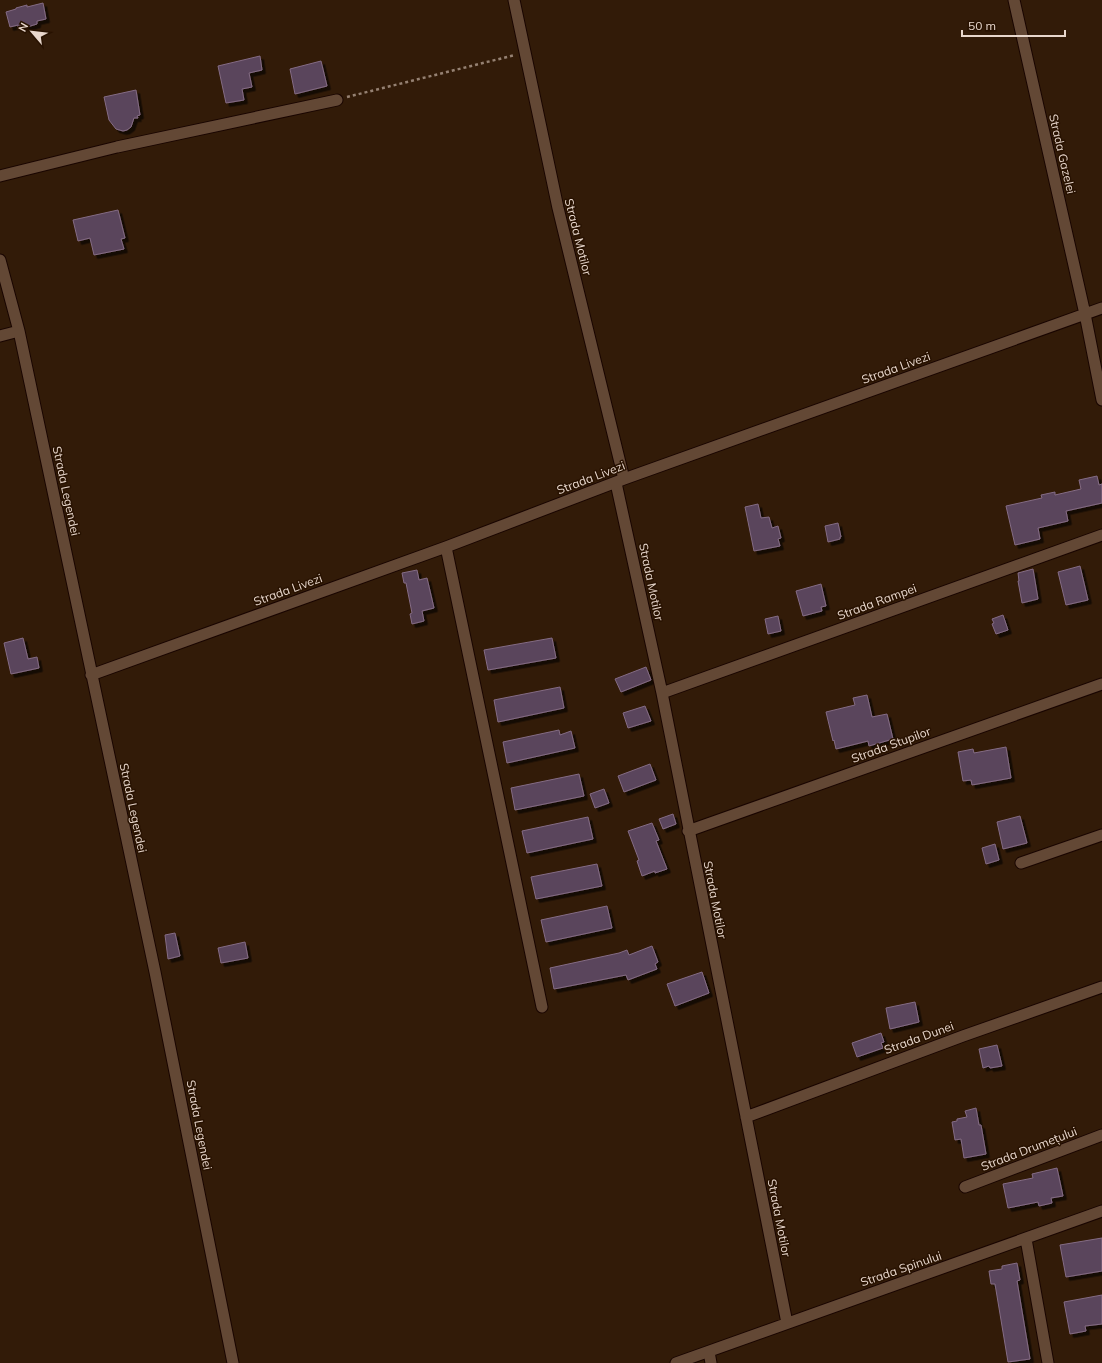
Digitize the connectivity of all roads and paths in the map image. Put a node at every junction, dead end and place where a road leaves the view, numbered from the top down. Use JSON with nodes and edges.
{"nodes":[{"id":1,"x":514,"y":0,"type":"edge"},
{"id":2,"x":1014,"y":0,"type":"edge"},
{"id":3,"x":525,"y":52,"type":"junction"},
{"id":4,"x":337,"y":100,"type":"joint"},
{"id":5,"x":0,"y":176,"type":"edge"},
{"id":6,"x":0,"y":260,"type":"edge"},
{"id":7,"x":1102,"y":308,"type":"edge"},
{"id":8,"x":1085,"y":314,"type":"junction"},
{"id":9,"x":18,"y":331,"type":"junction"},
{"id":10,"x":0,"y":336,"type":"edge"},
{"id":11,"x":1102,"y":400,"type":"edge"},
{"id":12,"x":620,"y":481,"type":"junction"},
{"id":13,"x":1102,"y":535,"type":"edge"},
{"id":14,"x":446,"y":547,"type":"junction"},
{"id":15,"x":91,"y":675,"type":"junction"},
{"id":16,"x":1102,"y":684,"type":"edge"},
{"id":17,"x":662,"y":694,"type":"junction"},
{"id":18,"x":688,"y":831,"type":"junction"},
{"id":19,"x":1102,"y":835,"type":"edge"},
{"id":20,"x":1021,"y":863,"type":"dead end"},
{"id":21,"x":1102,"y":987,"type":"edge"},
{"id":22,"x":542,"y":1007,"type":"dead end"},
{"id":23,"x":746,"y":1117,"type":"junction"},
{"id":24,"x":1102,"y":1135,"type":"edge"},
{"id":25,"x":966,"y":1187,"type":"dead end"},
{"id":26,"x":1102,"y":1211,"type":"edge"},
{"id":27,"x":1026,"y":1239,"type":"junction"},
{"id":28,"x":787,"y":1323,"type":"junction"},
{"id":29,"x":709,"y":1352,"type":"junction"},
{"id":30,"x":233,"y":1363,"type":"edge"},
{"id":31,"x":676,"y":1363,"type":"edge"},
{"id":32,"x":711,"y":1363,"type":"edge"},
{"id":33,"x":1048,"y":1363,"type":"edge"}],
"edges":[{"from":1,"to":3,"type":"street","name":"Strada Motilor"},
{"from":2,"to":8,"type":"street","name":"Strada Gazelei"},
{"from":3,"to":4,"type":"path"},
{"from":3,"to":12,"type":"street","name":"Strada Motilor"},
{"from":4,"to":5,"type":"street"},
{"from":6,"to":9,"type":"street","name":"Strada Legendei"},
{"from":7,"to":8,"type":"street","name":"Strada Livezi"},
{"from":8,"to":11,"type":"street","name":"Strada Gazelei"},
{"from":8,"to":12,"type":"street","name":"Strada Livezi"},
{"from":9,"to":10,"type":"street"},
{"from":9,"to":15,"type":"street","name":"Strada Legendei"},
{"from":12,"to":14,"type":"street","name":"Strada Livezi"},
{"from":12,"to":17,"type":"street","name":"Strada Motilor"},
{"from":13,"to":17,"type":"street","name":"Strada Rampei"},
{"from":14,"to":15,"type":"street","name":"Strada Livezi"},
{"from":14,"to":22,"type":"street"},
{"from":15,"to":30,"type":"street","name":"Strada Legendei"},
{"from":16,"to":18,"type":"street","name":"Strada Stupilor"},
{"from":17,"to":18,"type":"street","name":"Strada Motilor"},
{"from":18,"to":23,"type":"street","name":"Strada Motilor"},
{"from":19,"to":20,"type":"street"},
{"from":21,"to":23,"type":"street","name":"Strada Dunei"},
{"from":23,"to":28,"type":"street","name":"Strada Motilor"},
{"from":24,"to":25,"type":"street","name":"Strada Drumețului"},
{"from":26,"to":27,"type":"street","name":"Strada Spinului"},
{"from":27,"to":28,"type":"street","name":"Strada Spinului"},
{"from":27,"to":33,"type":"street"},
{"from":28,"to":29,"type":"street","name":"Strada Spinului"},
{"from":29,"to":31,"type":"street","name":"Strada Spinului"},
{"from":29,"to":32,"type":"street"}]}
